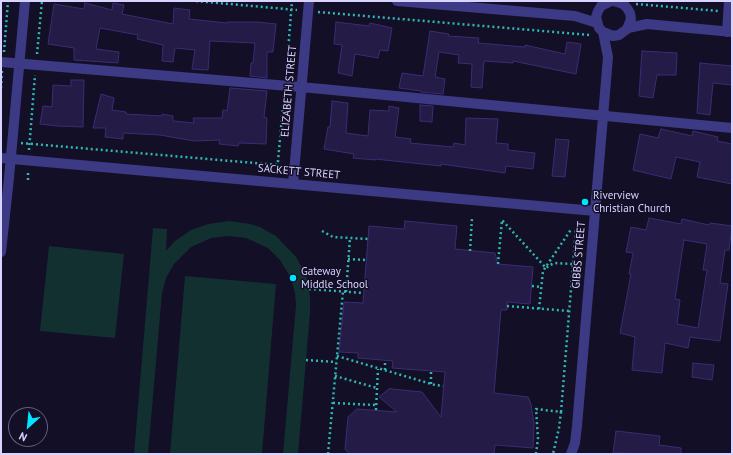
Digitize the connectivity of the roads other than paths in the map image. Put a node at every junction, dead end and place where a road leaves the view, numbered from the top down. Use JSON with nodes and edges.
{"nodes":[{"id":1,"x":25,"y":1,"type":"edge"},
{"id":2,"x":397,"y":1,"type":"edge"},
{"id":3,"x":729,"y":1,"type":"edge"},
{"id":4,"x":614,"y":2,"type":"edge"},
{"id":5,"x":308,"y":6,"type":"edge"},
{"id":6,"x":598,"y":11,"type":"junction"},
{"id":7,"x":630,"y":13,"type":"junction"},
{"id":8,"x":575,"y":16,"type":"junction"},
{"id":9,"x":597,"y":23,"type":"junction"},
{"id":10,"x":647,"y":24,"type":"junction"},
{"id":11,"x":628,"y":28,"type":"junction"},
{"id":12,"x":603,"y":32,"type":"junction"},
{"id":13,"x":729,"y":32,"type":"edge"},
{"id":14,"x":619,"y":35,"type":"junction"},
{"id":15,"x":608,"y":57,"type":"junction"},
{"id":16,"x":2,"y":62,"type":"edge"},
{"id":17,"x":19,"y":64,"type":"junction"},
{"id":18,"x":301,"y":87,"type":"junction"},
{"id":19,"x":602,"y":115,"type":"junction"},
{"id":20,"x":732,"y":128,"type":"edge"},
{"id":21,"x":6,"y":158,"type":"edge"},
{"id":22,"x":293,"y":184,"type":"junction"},
{"id":23,"x":595,"y":211,"type":"junction"},
{"id":24,"x":1,"y":252,"type":"edge"},
{"id":25,"x":571,"y":454,"type":"edge"}],
"edges":[{"from":1,"to":17,"type":"street"},
{"from":2,"to":8,"type":"street"},
{"from":3,"to":13,"type":"street"},
{"from":4,"to":6,"type":"street"},
{"from":4,"to":7,"type":"street"},
{"from":5,"to":18,"type":"street","name":"ELIZABETH STREET"},
{"from":6,"to":8,"type":"street"},
{"from":6,"to":9,"type":"street"},
{"from":7,"to":10,"type":"street"},
{"from":7,"to":11,"type":"street"},
{"from":8,"to":9,"type":"street"},
{"from":9,"to":12,"type":"street"},
{"from":10,"to":11,"type":"street"},
{"from":10,"to":13,"type":"street"},
{"from":11,"to":14,"type":"street"},
{"from":12,"to":14,"type":"street"},
{"from":12,"to":15,"type":"street","name":"GIBBS STREET"},
{"from":14,"to":15,"type":"street","name":"GIBBS STREET"},
{"from":15,"to":19,"type":"street","name":"GIBBS STREET"},
{"from":16,"to":17,"type":"street"},
{"from":17,"to":18,"type":"street"},
{"from":17,"to":21,"type":"street"},
{"from":18,"to":19,"type":"street"},
{"from":18,"to":22,"type":"street","name":"ELIZABETH STREET"},
{"from":19,"to":20,"type":"street"},
{"from":19,"to":23,"type":"street","name":"GIBBS STREET"},
{"from":21,"to":22,"type":"street","name":"SACKETT STREET"},
{"from":21,"to":24,"type":"street"},
{"from":22,"to":23,"type":"street","name":"SACKETT STREET"},
{"from":23,"to":25,"type":"street","name":"GIBBS STREET"}]}
